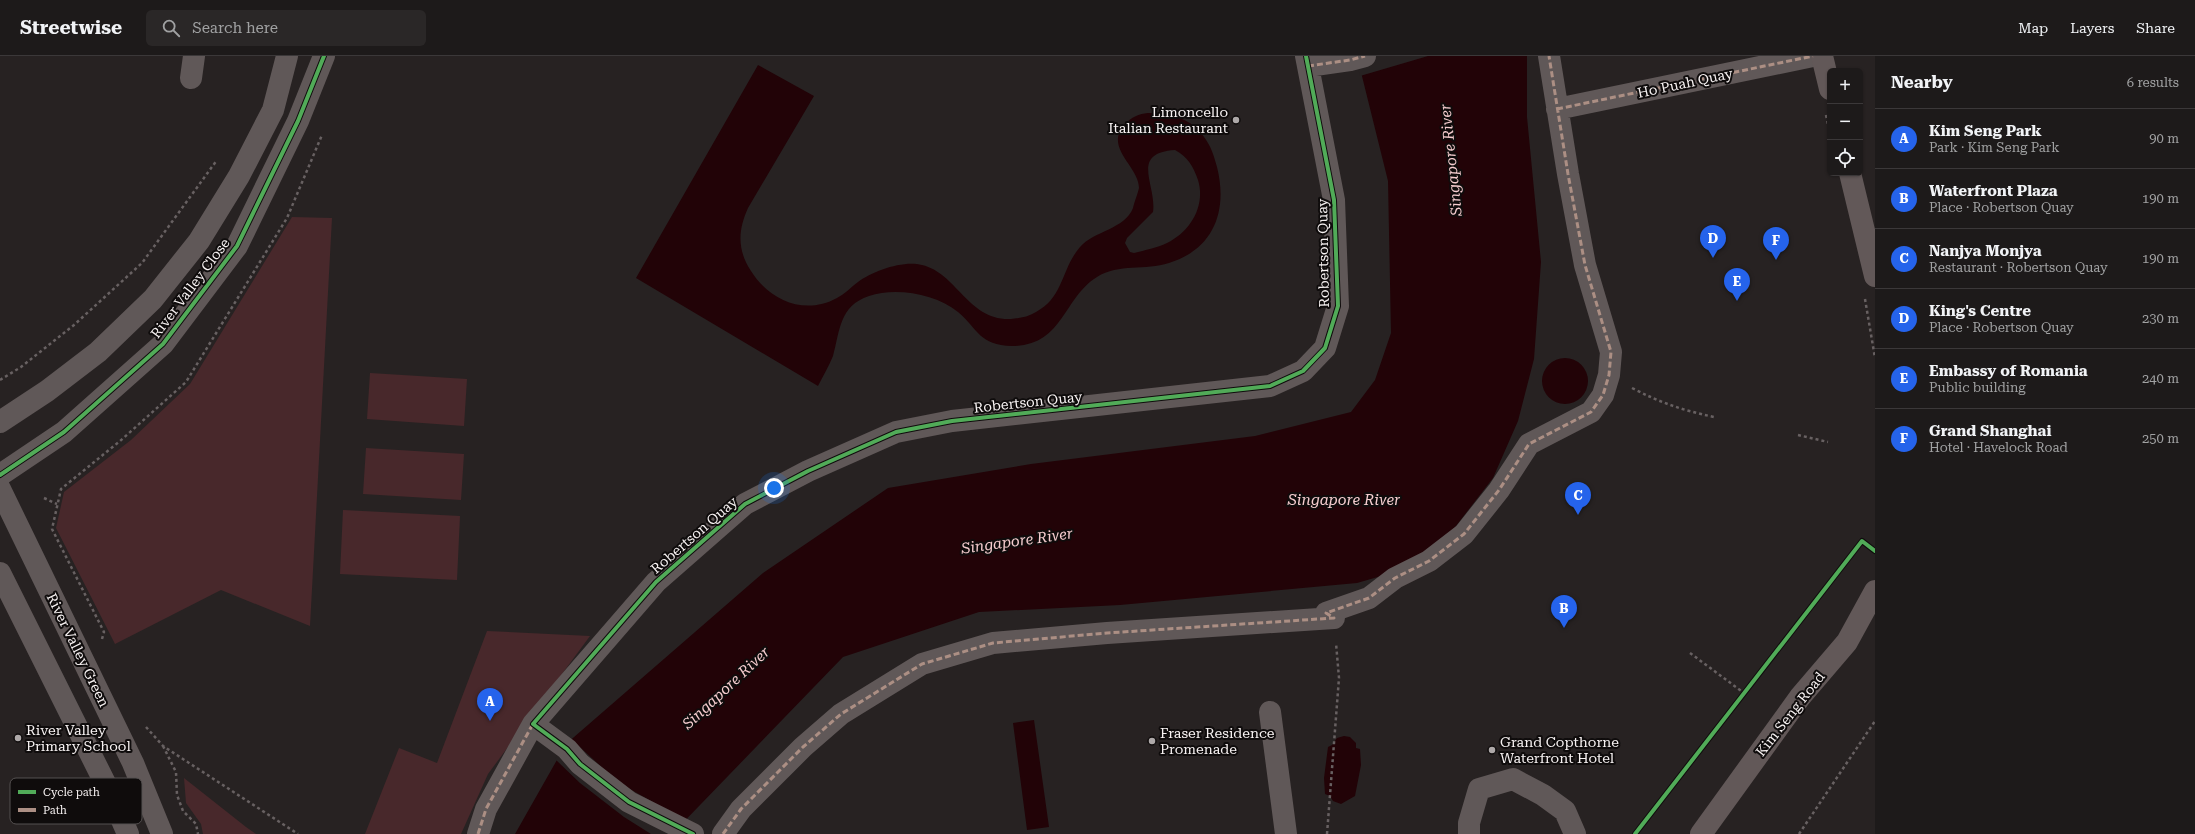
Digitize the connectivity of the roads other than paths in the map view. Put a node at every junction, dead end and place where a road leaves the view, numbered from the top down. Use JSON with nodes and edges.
{"nodes":[{"id":1,"x":194,"y":56,"type":"edge"},
{"id":2,"x":287,"y":56,"type":"edge"},
{"id":3,"x":324,"y":56,"type":"edge"},
{"id":4,"x":1549,"y":56,"type":"edge"},
{"id":5,"x":1813,"y":56,"type":"edge"},
{"id":6,"x":1822,"y":56,"type":"edge"},
{"id":7,"x":1358,"y":58,"type":"edge"},
{"id":8,"x":1307,"y":61,"type":"edge"},
{"id":9,"x":1827,"y":77,"type":"edge"},
{"id":10,"x":191,"y":78,"type":"dead end"},
{"id":11,"x":1557,"y":109,"type":"junction"},
{"id":12,"x":1851,"y":176,"type":"edge"},
{"id":13,"x":1875,"y":276,"type":"edge"},
{"id":14,"x":0,"y":422,"type":"edge"},
{"id":15,"x":0,"y":475,"type":"edge"},
{"id":16,"x":0,"y":489,"type":"edge"},
{"id":17,"x":0,"y":573,"type":"edge"},
{"id":18,"x":1875,"y":592,"type":"edge"},
{"id":19,"x":1270,"y":712,"type":"dead end"},
{"id":20,"x":533,"y":724,"type":"junction"},
{"id":21,"x":102,"y":778,"type":"edge"},
{"id":22,"x":139,"y":778,"type":"edge"},
{"id":23,"x":142,"y":785,"type":"edge"},
{"id":24,"x":124,"y":824,"type":"edge"},
{"id":25,"x":689,"y":832,"type":"edge"},
{"id":26,"x":128,"y":834,"type":"edge"},
{"id":27,"x":162,"y":834,"type":"edge"},
{"id":28,"x":478,"y":834,"type":"edge"},
{"id":29,"x":723,"y":834,"type":"edge"},
{"id":30,"x":1286,"y":834,"type":"edge"},
{"id":31,"x":1470,"y":834,"type":"edge"},
{"id":32,"x":1575,"y":834,"type":"edge"},
{"id":33,"x":1700,"y":834,"type":"edge"}],
"edges":[{"from":1,"to":10,"type":"street"},
{"from":2,"to":14,"type":"street","name":"River Valley Close"},
{"from":3,"to":15,"type":"street","name":"River Valley Close"},
{"from":4,"to":11,"type":"street"},
{"from":5,"to":11,"type":"street","name":"Ho Puah Quay"},
{"from":6,"to":9,"type":"main road"},
{"from":7,"to":8,"type":"street"},
{"from":8,"to":20,"type":"street","name":"Robertson Quay"},
{"from":11,"to":29,"type":"street"},
{"from":12,"to":13,"type":"main road"},
{"from":16,"to":22,"type":"street","name":"River Valley Green"},
{"from":17,"to":21,"type":"street"},
{"from":18,"to":33,"type":"main road","name":"Kim Seng Road"},
{"from":19,"to":30,"type":"street"},
{"from":20,"to":25,"type":"street"},
{"from":20,"to":28,"type":"street","name":"Robertson Quay"},
{"from":23,"to":27,"type":"street","name":"River Valley Green"},
{"from":24,"to":26,"type":"street"},
{"from":31,"to":32,"type":"street"}]}
